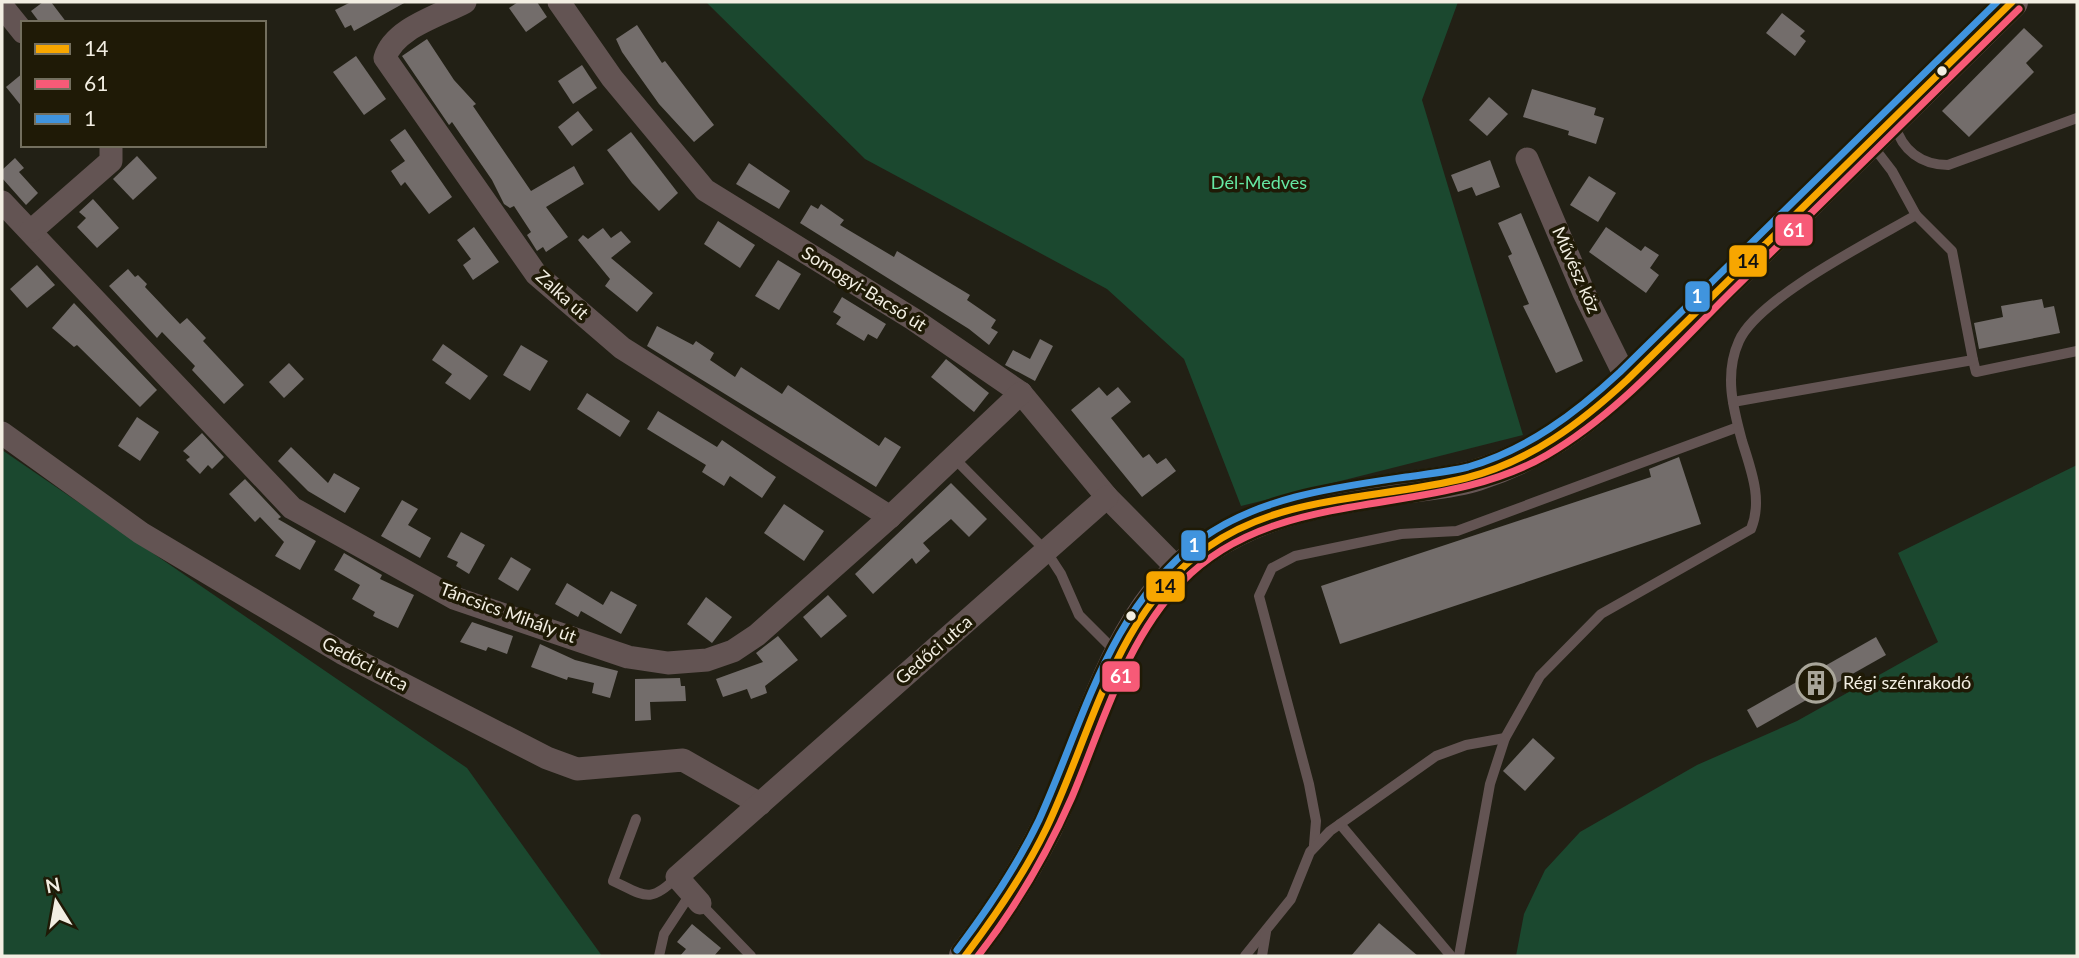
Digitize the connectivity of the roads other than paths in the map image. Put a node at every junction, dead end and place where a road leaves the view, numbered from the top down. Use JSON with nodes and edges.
{"nodes":[{"id":1,"x":465,"y":2,"type":"edge"},
{"id":2,"x":559,"y":2,"type":"edge"},
{"id":3,"x":2012,"y":2,"type":"edge"},
{"id":4,"x":2,"y":6,"type":"edge"},
{"id":5,"x":21,"y":30,"type":"edge"},
{"id":6,"x":1893,"y":117,"type":"junction"},
{"id":7,"x":2077,"y":118,"type":"edge"},
{"id":8,"x":1869,"y":141,"type":"junction"},
{"id":9,"x":111,"y":147,"type":"edge"},
{"id":10,"x":1528,"y":159,"type":"dead end"},
{"id":11,"x":2,"y":202,"type":"edge"},
{"id":12,"x":1916,"y":215,"type":"junction"},
{"id":13,"x":31,"y":231,"type":"junction"},
{"id":14,"x":2077,"y":351,"type":"edge"},
{"id":15,"x":1973,"y":360,"type":"junction"},
{"id":16,"x":1627,"y":380,"type":"junction"},
{"id":17,"x":1021,"y":393,"type":"junction"},
{"id":18,"x":1733,"y":402,"type":"junction"},
{"id":19,"x":1738,"y":427,"type":"junction"},
{"id":20,"x":2,"y":433,"type":"edge"},
{"id":21,"x":953,"y":457,"type":"junction"},
{"id":22,"x":1108,"y":497,"type":"junction"},
{"id":23,"x":890,"y":517,"type":"junction"},
{"id":24,"x":1046,"y":551,"type":"junction"},
{"id":25,"x":1179,"y":570,"type":"junction"},
{"id":26,"x":1119,"y":656,"type":"junction"},
{"id":27,"x":1504,"y":738,"type":"junction"},
{"id":28,"x":760,"y":804,"type":"junction"},
{"id":29,"x":636,"y":819,"type":"dead end"},
{"id":30,"x":1340,"y":824,"type":"junction"},
{"id":31,"x":1314,"y":845,"type":"junction"},
{"id":32,"x":689,"y":891,"type":"junction"},
{"id":33,"x":1266,"y":930,"type":"junction"},
{"id":34,"x":659,"y":956,"type":"edge"},
{"id":35,"x":751,"y":956,"type":"edge"},
{"id":36,"x":965,"y":956,"type":"edge"},
{"id":37,"x":1245,"y":956,"type":"edge"},
{"id":38,"x":1262,"y":956,"type":"edge"},
{"id":39,"x":1451,"y":956,"type":"edge"},
{"id":40,"x":1459,"y":956,"type":"edge"}],
"edges":[{"from":1,"to":23,"type":"street","name":"Zalka út"},
{"from":2,"to":17,"type":"street","name":"Somogyi-Bacsó út"},
{"from":3,"to":6,"type":"main road"},
{"from":4,"to":5,"type":"street"},
{"from":6,"to":7,"type":"lane"},
{"from":6,"to":8,"type":"main road"},
{"from":8,"to":12,"type":"lane"},
{"from":8,"to":16,"type":"main road"},
{"from":9,"to":13,"type":"street"},
{"from":10,"to":16,"type":"street","name":"Művész köz"},
{"from":11,"to":13,"type":"street","name":"Táncsics Mihály út"},
{"from":12,"to":15,"type":"lane"},
{"from":12,"to":18,"type":"lane"},
{"from":13,"to":23,"type":"street","name":"Táncsics Mihály út"},
{"from":14,"to":15,"type":"lane"},
{"from":15,"to":18,"type":"lane"},
{"from":16,"to":25,"type":"main road"},
{"from":17,"to":21,"type":"street","name":"Táncsics Mihály út"},
{"from":17,"to":22,"type":"street","name":"Somogyi-Bacsó út"},
{"from":18,"to":19,"type":"lane"},
{"from":19,"to":27,"type":"lane"},
{"from":19,"to":31,"type":"lane"},
{"from":20,"to":28,"type":"street","name":"Gedőci utca"},
{"from":21,"to":23,"type":"street","name":"Táncsics Mihály út"},
{"from":21,"to":24,"type":"lane"},
{"from":22,"to":24,"type":"street","name":"Gedőci utca"},
{"from":22,"to":25,"type":"street","name":"Somogyi-Bacsó út"},
{"from":24,"to":26,"type":"lane"},
{"from":24,"to":28,"type":"street","name":"Gedőci utca"},
{"from":25,"to":26,"type":"main road"},
{"from":26,"to":36,"type":"main road"},
{"from":27,"to":30,"type":"lane"},
{"from":27,"to":40,"type":"lane"},
{"from":28,"to":32,"type":"street","name":"Gedőci utca"},
{"from":29,"to":32,"type":"lane"},
{"from":30,"to":31,"type":"lane"},
{"from":30,"to":39,"type":"lane"},
{"from":31,"to":33,"type":"lane"},
{"from":32,"to":34,"type":"lane"},
{"from":32,"to":35,"type":"lane"},
{"from":33,"to":37,"type":"lane"},
{"from":33,"to":38,"type":"lane"}]}
